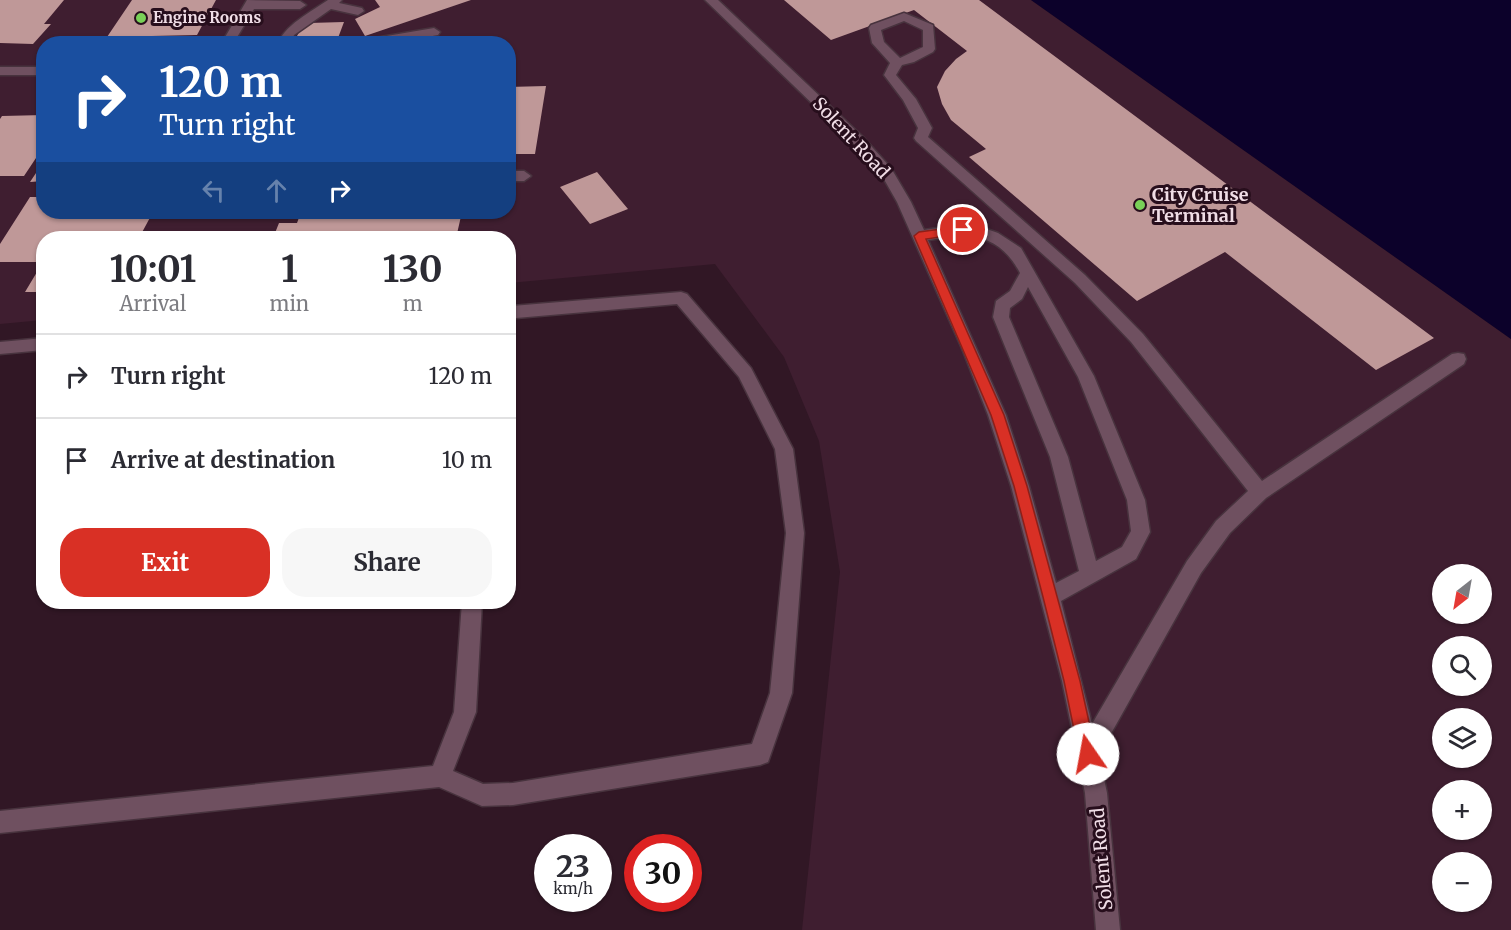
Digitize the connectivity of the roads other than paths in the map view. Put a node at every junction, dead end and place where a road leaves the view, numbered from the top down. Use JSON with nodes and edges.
{"nodes":[{"id":1,"x":711,"y":0,"type":"edge"},
{"id":2,"x":252,"y":2,"type":"edge"},
{"id":3,"x":333,"y":2,"type":"edge"},
{"id":4,"x":300,"y":4,"type":"dead end"},
{"id":5,"x":358,"y":11,"type":"dead end"},
{"id":6,"x":434,"y":32,"type":"dead end"},
{"id":7,"x":232,"y":36,"type":"edge"},
{"id":8,"x":288,"y":36,"type":"edge"},
{"id":9,"x":410,"y":36,"type":"edge"},
{"id":10,"x":897,"y":62,"type":"dead end"},
{"id":11,"x":0,"y":71,"type":"edge"},
{"id":12,"x":36,"y":71,"type":"edge"},
{"id":13,"x":516,"y":176,"type":"edge"},
{"id":14,"x":524,"y":176,"type":"dead end"},
{"id":15,"x":919,"y":236,"type":"junction"},
{"id":16,"x":1028,"y":273,"type":"junction"},
{"id":17,"x":516,"y":312,"type":"edge"},
{"id":18,"x":36,"y":345,"type":"edge"},
{"id":19,"x":0,"y":348,"type":"edge"},
{"id":20,"x":1458,"y":359,"type":"dead end"},
{"id":21,"x":1260,"y":492,"type":"junction"},
{"id":22,"x":1090,"y":575,"type":"junction"},
{"id":23,"x":1050,"y":597,"type":"junction"},
{"id":24,"x":472,"y":609,"type":"edge"},
{"id":25,"x":1088,"y":754,"type":"junction"},
{"id":26,"x":440,"y":776,"type":"junction"},
{"id":27,"x":0,"y":822,"type":"edge"},
{"id":28,"x":1108,"y":930,"type":"edge"}],
"edges":[{"from":1,"to":15,"type":"street","name":"Solent Road"},
{"from":2,"to":4,"type":"street"},
{"from":2,"to":7,"type":"street"},
{"from":3,"to":5,"type":"street"},
{"from":3,"to":8,"type":"street"},
{"from":6,"to":9,"type":"street"},
{"from":10,"to":21,"type":"street"},
{"from":11,"to":12,"type":"street"},
{"from":13,"to":14,"type":"street"},
{"from":15,"to":16,"type":"street"},
{"from":15,"to":23,"type":"street","name":"Solent Road"},
{"from":16,"to":22,"type":"street"},
{"from":16,"to":22,"type":"street"},
{"from":17,"to":26,"type":"street"},
{"from":18,"to":19,"type":"street"},
{"from":20,"to":21,"type":"street"},
{"from":21,"to":25,"type":"street"},
{"from":22,"to":23,"type":"street"},
{"from":23,"to":25,"type":"street","name":"Solent Road"},
{"from":24,"to":26,"type":"street"},
{"from":25,"to":28,"type":"street","name":"Solent Road"},
{"from":26,"to":27,"type":"street"}]}
